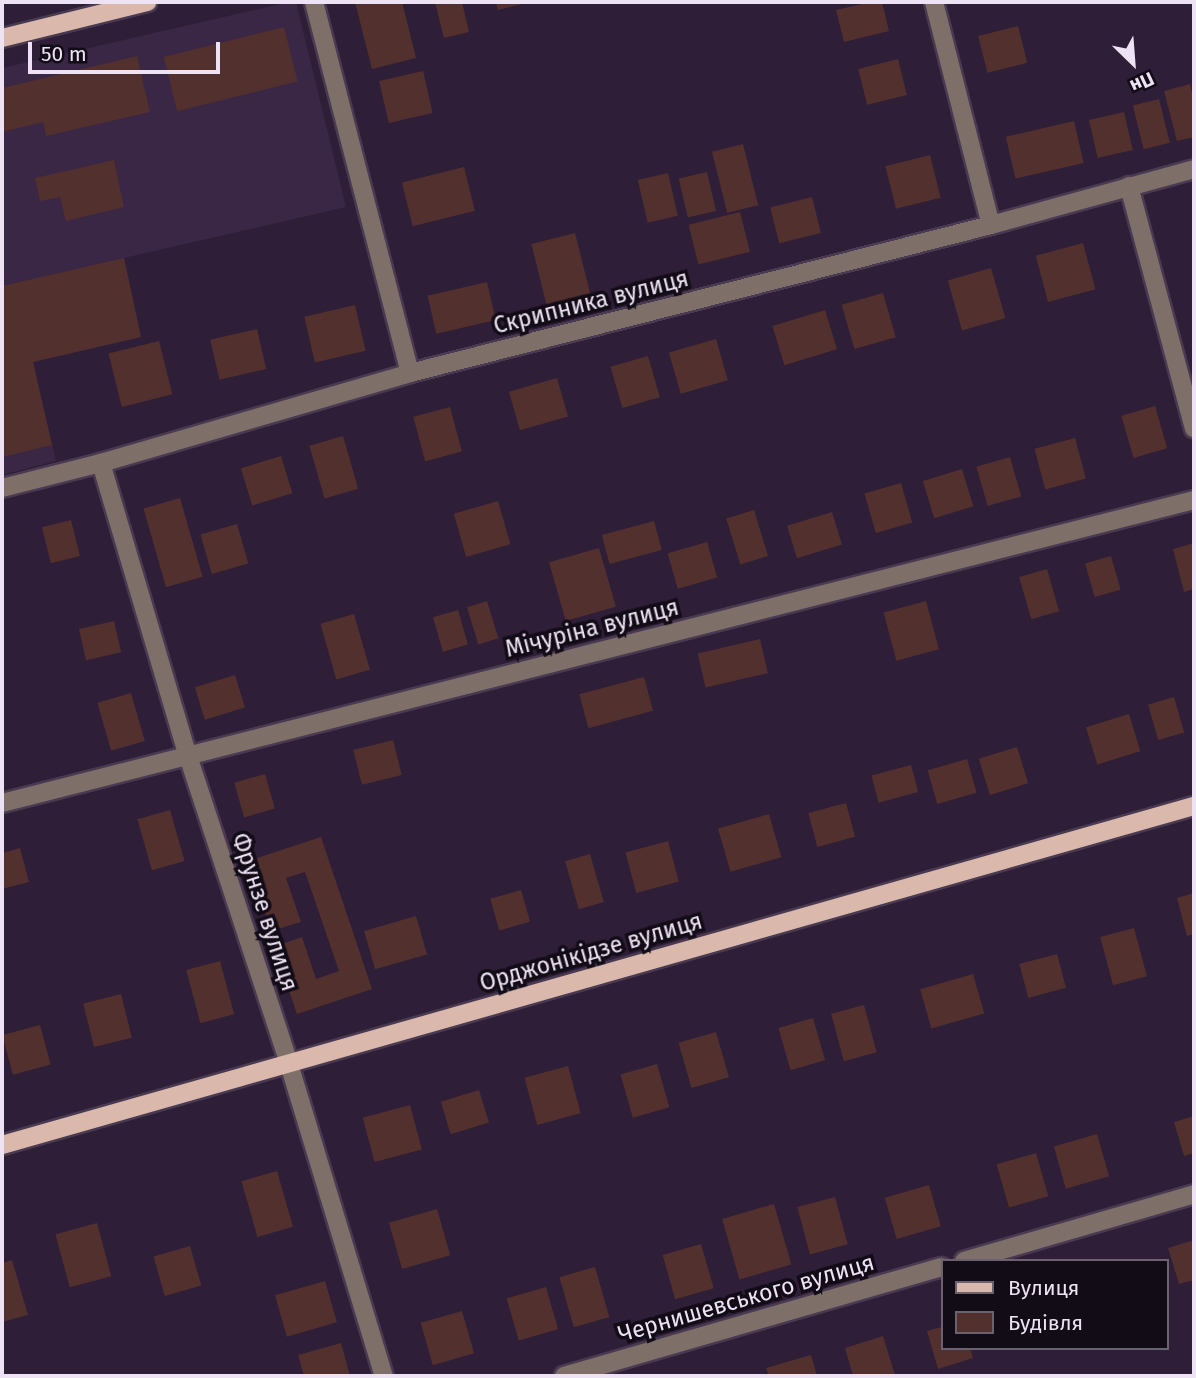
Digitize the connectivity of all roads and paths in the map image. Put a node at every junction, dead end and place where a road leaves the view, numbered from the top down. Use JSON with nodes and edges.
{"nodes":[{"id":1,"x":148,"y":2,"type":"edge"},
{"id":2,"x":314,"y":2,"type":"edge"},
{"id":3,"x":934,"y":2,"type":"edge"},
{"id":4,"x":2,"y":38,"type":"edge"},
{"id":5,"x":1194,"y":169,"type":"edge"},
{"id":6,"x":1129,"y":186,"type":"junction"},
{"id":7,"x":991,"y":225,"type":"junction"},
{"id":8,"x":410,"y":373,"type":"junction"},
{"id":9,"x":1194,"y":428,"type":"edge"},
{"id":10,"x":101,"y":463,"type":"junction"},
{"id":11,"x":2,"y":488,"type":"edge"},
{"id":12,"x":1194,"y":500,"type":"edge"},
{"id":13,"x":188,"y":756,"type":"junction"},
{"id":14,"x":2,"y":803,"type":"edge"},
{"id":15,"x":1194,"y":806,"type":"edge"},
{"id":16,"x":289,"y":1064,"type":"junction"},
{"id":17,"x":2,"y":1145,"type":"edge"},
{"id":18,"x":1194,"y":1194,"type":"edge"},
{"id":19,"x":971,"y":1259,"type":"edge"},
{"id":20,"x":940,"y":1268,"type":"edge"},
{"id":21,"x":384,"y":1376,"type":"edge"},
{"id":22,"x":564,"y":1376,"type":"edge"}],
"edges":[{"from":1,"to":4,"type":"main road"},
{"from":2,"to":8,"type":"street"},
{"from":3,"to":7,"type":"street"},
{"from":5,"to":6,"type":"street","name":"Скрипника вулиця"},
{"from":6,"to":7,"type":"street","name":"Скрипника вулиця"},
{"from":6,"to":9,"type":"street"},
{"from":7,"to":8,"type":"street","name":"Скрипника вулиця"},
{"from":8,"to":10,"type":"street","name":"Скрипника вулиця"},
{"from":10,"to":11,"type":"street","name":"Скрипника вулиця"},
{"from":10,"to":13,"type":"street","name":"Фрунзе вулиця"},
{"from":12,"to":13,"type":"street","name":"Мічуріна вулиця"},
{"from":13,"to":14,"type":"street","name":"Мічуріна вулиця"},
{"from":13,"to":16,"type":"street","name":"Фрунзе вулиця"},
{"from":15,"to":16,"type":"main road","name":"Орджонікідзе вулиця"},
{"from":16,"to":17,"type":"main road","name":"Орджонікідзе вулиця"},
{"from":16,"to":21,"type":"street","name":"Фрунзе вулиця"},
{"from":18,"to":19,"type":"street"},
{"from":20,"to":22,"type":"street","name":"Чернишевського вулиця"}]}
